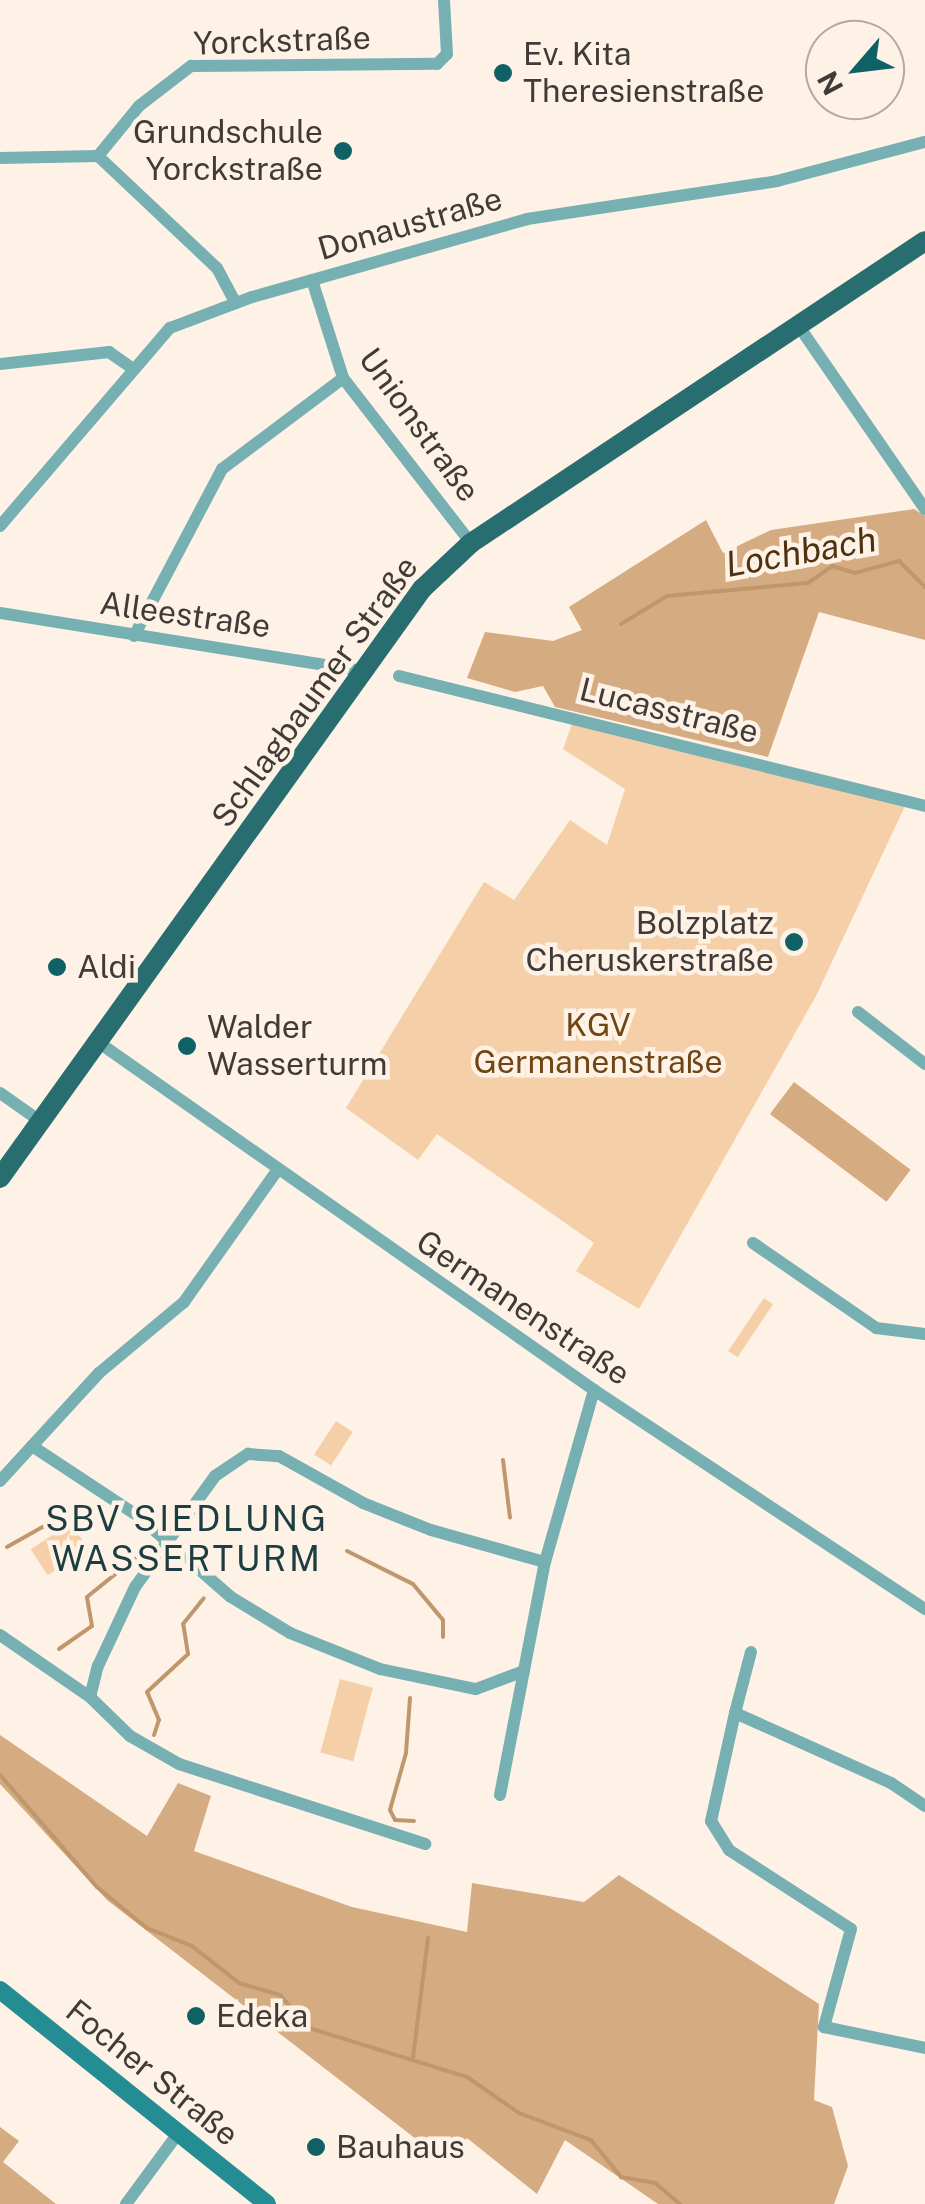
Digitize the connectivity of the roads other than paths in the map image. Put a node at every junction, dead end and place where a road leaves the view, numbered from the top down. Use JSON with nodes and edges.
{"nodes":[{"id":1,"x":444,"y":0,"type":"edge"},
{"id":2,"x":925,"y":142,"type":"edge"},
{"id":3,"x":98,"y":156,"type":"junction"},
{"id":4,"x":0,"y":158,"type":"edge"},
{"id":5,"x":925,"y":241,"type":"edge"},
{"id":6,"x":312,"y":280,"type":"junction"},
{"id":7,"x":236,"y":303,"type":"junction"},
{"id":8,"x":798,"y":325,"type":"junction"},
{"id":9,"x":0,"y":364,"type":"edge"},
{"id":10,"x":133,"y":369,"type":"junction"},
{"id":11,"x":343,"y":378,"type":"junction"},
{"id":12,"x":925,"y":509,"type":"edge"},
{"id":13,"x":0,"y":526,"type":"edge"},
{"id":14,"x":471,"y":542,"type":"junction"},
{"id":15,"x":0,"y":613,"type":"edge"},
{"id":16,"x":134,"y":636,"type":"junction"},
{"id":17,"x":362,"y":671,"type":"junction"},
{"id":18,"x":399,"y":676,"type":"dead end"},
{"id":19,"x":925,"y":806,"type":"edge"},
{"id":20,"x":858,"y":1012,"type":"dead end"},
{"id":21,"x":98,"y":1042,"type":"junction"},
{"id":22,"x":925,"y":1064,"type":"edge"},
{"id":23,"x":0,"y":1093,"type":"edge"},
{"id":24,"x":40,"y":1121,"type":"junction"},
{"id":25,"x":278,"y":1170,"type":"junction"},
{"id":26,"x":0,"y":1178,"type":"edge"},
{"id":27,"x":753,"y":1244,"type":"dead end"},
{"id":28,"x":925,"y":1334,"type":"edge"},
{"id":29,"x":594,"y":1390,"type":"junction"},
{"id":30,"x":32,"y":1446,"type":"junction"},
{"id":31,"x":0,"y":1480,"type":"edge"},
{"id":32,"x":167,"y":1541,"type":"junction"},
{"id":33,"x":545,"y":1562,"type":"junction"},
{"id":34,"x":925,"y":1609,"type":"edge"},
{"id":35,"x":0,"y":1634,"type":"edge"},
{"id":36,"x":751,"y":1652,"type":"dead end"},
{"id":37,"x":524,"y":1671,"type":"junction"},
{"id":38,"x":90,"y":1697,"type":"junction"},
{"id":39,"x":735,"y":1713,"type":"junction"},
{"id":40,"x":500,"y":1795,"type":"dead end"},
{"id":41,"x":925,"y":1806,"type":"edge"},
{"id":42,"x":425,"y":1844,"type":"dead end"},
{"id":43,"x":0,"y":1990,"type":"edge"},
{"id":44,"x":925,"y":2048,"type":"edge"},
{"id":45,"x":179,"y":2132,"type":"junction"},
{"id":46,"x":126,"y":2204,"type":"edge"},
{"id":47,"x":267,"y":2204,"type":"edge"}],
"edges":[{"from":1,"to":3,"type":"street","name":"Yorckstraße"},
{"from":2,"to":6,"type":"street","name":"Donaustraße"},
{"from":3,"to":4,"type":"street"},
{"from":3,"to":7,"type":"street"},
{"from":5,"to":8,"type":"main road","name":"Schlagbaumer Straße"},
{"from":6,"to":7,"type":"street","name":"Donaustraße"},
{"from":6,"to":11,"type":"street","name":"Unionstraße"},
{"from":7,"to":10,"type":"street","name":"Donaustraße"},
{"from":8,"to":12,"type":"street"},
{"from":8,"to":14,"type":"main road","name":"Schlagbaumer Straße"},
{"from":9,"to":10,"type":"street"},
{"from":10,"to":13,"type":"street","name":"Donaustraße"},
{"from":11,"to":14,"type":"street","name":"Unionstraße"},
{"from":11,"to":16,"type":"street"},
{"from":14,"to":17,"type":"main road","name":"Schlagbaumer Straße"},
{"from":15,"to":16,"type":"street","name":"Alleestraße"},
{"from":16,"to":17,"type":"street","name":"Alleestraße"},
{"from":17,"to":21,"type":"main road","name":"Schlagbaumer Straße"},
{"from":18,"to":19,"type":"street","name":"Lucasstraße"},
{"from":20,"to":22,"type":"street"},
{"from":21,"to":24,"type":"main road","name":"Schlagbaumer Straße"},
{"from":21,"to":25,"type":"street","name":"Germanenstraße"},
{"from":23,"to":24,"type":"street"},
{"from":24,"to":26,"type":"main road","name":"Schlagbaumer Straße"},
{"from":25,"to":29,"type":"street","name":"Germanenstraße"},
{"from":25,"to":30,"type":"street"},
{"from":27,"to":28,"type":"street"},
{"from":29,"to":33,"type":"street"},
{"from":29,"to":34,"type":"street","name":"Germanenstraße"},
{"from":30,"to":31,"type":"street"},
{"from":30,"to":32,"type":"street"},
{"from":32,"to":33,"type":"street"},
{"from":32,"to":37,"type":"street"},
{"from":32,"to":38,"type":"street"},
{"from":33,"to":37,"type":"street"},
{"from":35,"to":38,"type":"street"},
{"from":36,"to":39,"type":"street"},
{"from":37,"to":40,"type":"street"},
{"from":38,"to":42,"type":"street"},
{"from":39,"to":41,"type":"street"},
{"from":39,"to":44,"type":"street"},
{"from":43,"to":45,"type":"main road","name":"Focher Straße"},
{"from":45,"to":46,"type":"street"},
{"from":45,"to":47,"type":"main road","name":"Focher Straße"}]}
